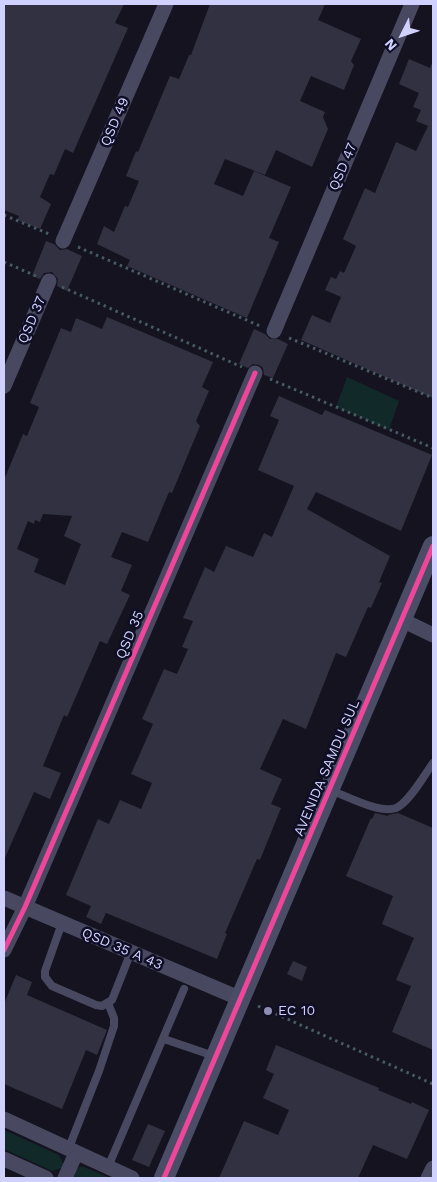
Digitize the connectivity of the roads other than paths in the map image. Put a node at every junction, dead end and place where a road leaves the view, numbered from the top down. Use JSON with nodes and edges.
{"nodes":[{"id":1,"x":166,"y":4,"type":"edge"},
{"id":2,"x":412,"y":4,"type":"edge"},
{"id":3,"x":64,"y":241,"type":"road end"},
{"id":4,"x":49,"y":281,"type":"road end"},
{"id":5,"x":274,"y":331,"type":"road end"},
{"id":6,"x":255,"y":373,"type":"road end"},
{"id":7,"x":4,"y":386,"type":"edge"},
{"id":8,"x":433,"y":546,"type":"edge"},
{"id":9,"x":402,"y":620,"type":"junction"},
{"id":10,"x":433,"y":635,"type":"edge"},
{"id":11,"x":433,"y":763,"type":"edge"},
{"id":12,"x":330,"y":790,"type":"junction"},
{"id":13,"x":4,"y":898,"type":"edge"},
{"id":14,"x":25,"y":907,"type":"junction"},
{"id":15,"x":62,"y":923,"type":"junction"},
{"id":16,"x":4,"y":950,"type":"edge"},
{"id":17,"x":131,"y":952,"type":"junction"},
{"id":18,"x":184,"y":989,"type":"dead end"},
{"id":19,"x":241,"y":999,"type":"junction"},
{"id":20,"x":108,"y":1003,"type":"junction"},
{"id":21,"x":164,"y":1039,"type":"junction"},
{"id":22,"x":216,"y":1057,"type":"junction"},
{"id":23,"x":4,"y":1119,"type":"edge"},
{"id":24,"x":72,"y":1151,"type":"junction"},
{"id":25,"x":4,"y":1159,"type":"edge"},
{"id":26,"x":108,"y":1167,"type":"junction"},
{"id":27,"x":433,"y":1168,"type":"edge"},
{"id":28,"x":46,"y":1178,"type":"edge"},
{"id":29,"x":65,"y":1178,"type":"edge"},
{"id":30,"x":132,"y":1178,"type":"edge"},
{"id":31,"x":164,"y":1178,"type":"edge"},
{"id":32,"x":428,"y":1178,"type":"edge"}],
"edges":[{"from":1,"to":3,"type":"street","name":"QSD 49"},
{"from":2,"to":5,"type":"street","name":"QSD 47"},
{"from":4,"to":7,"type":"street","name":"QSD 37"},
{"from":6,"to":14,"type":"street","name":"QSD 35"},
{"from":8,"to":9,"type":"street","name":"AVENIDA SAMDU SUL"},
{"from":9,"to":10,"type":"street"},
{"from":9,"to":12,"type":"street","name":"AVENIDA SAMDU SUL"},
{"from":11,"to":12,"type":"lane"},
{"from":12,"to":19,"type":"street","name":"AVENIDA SAMDU SUL"},
{"from":13,"to":14,"type":"street","name":"QSD 35 A 43"},
{"from":14,"to":15,"type":"street","name":"QSD 35 A 43"},
{"from":14,"to":16,"type":"street","name":"QSD 35"},
{"from":15,"to":17,"type":"street","name":"QSD 35 A 43"},
{"from":15,"to":20,"type":"lane"},
{"from":17,"to":19,"type":"street","name":"QSD 35 A 43"},
{"from":17,"to":20,"type":"lane"},
{"from":18,"to":21,"type":"lane"},
{"from":19,"to":22,"type":"street","name":"AVENIDA SAMDU SUL"},
{"from":20,"to":24,"type":"lane"},
{"from":21,"to":22,"type":"lane"},
{"from":21,"to":26,"type":"lane"},
{"from":22,"to":31,"type":"street","name":"AVENIDA SAMDU SUL"},
{"from":23,"to":24,"type":"street"},
{"from":24,"to":26,"type":"street"},
{"from":24,"to":29,"type":"street"},
{"from":25,"to":28,"type":"street"},
{"from":26,"to":30,"type":"street"},
{"from":27,"to":32,"type":"street"}]}
